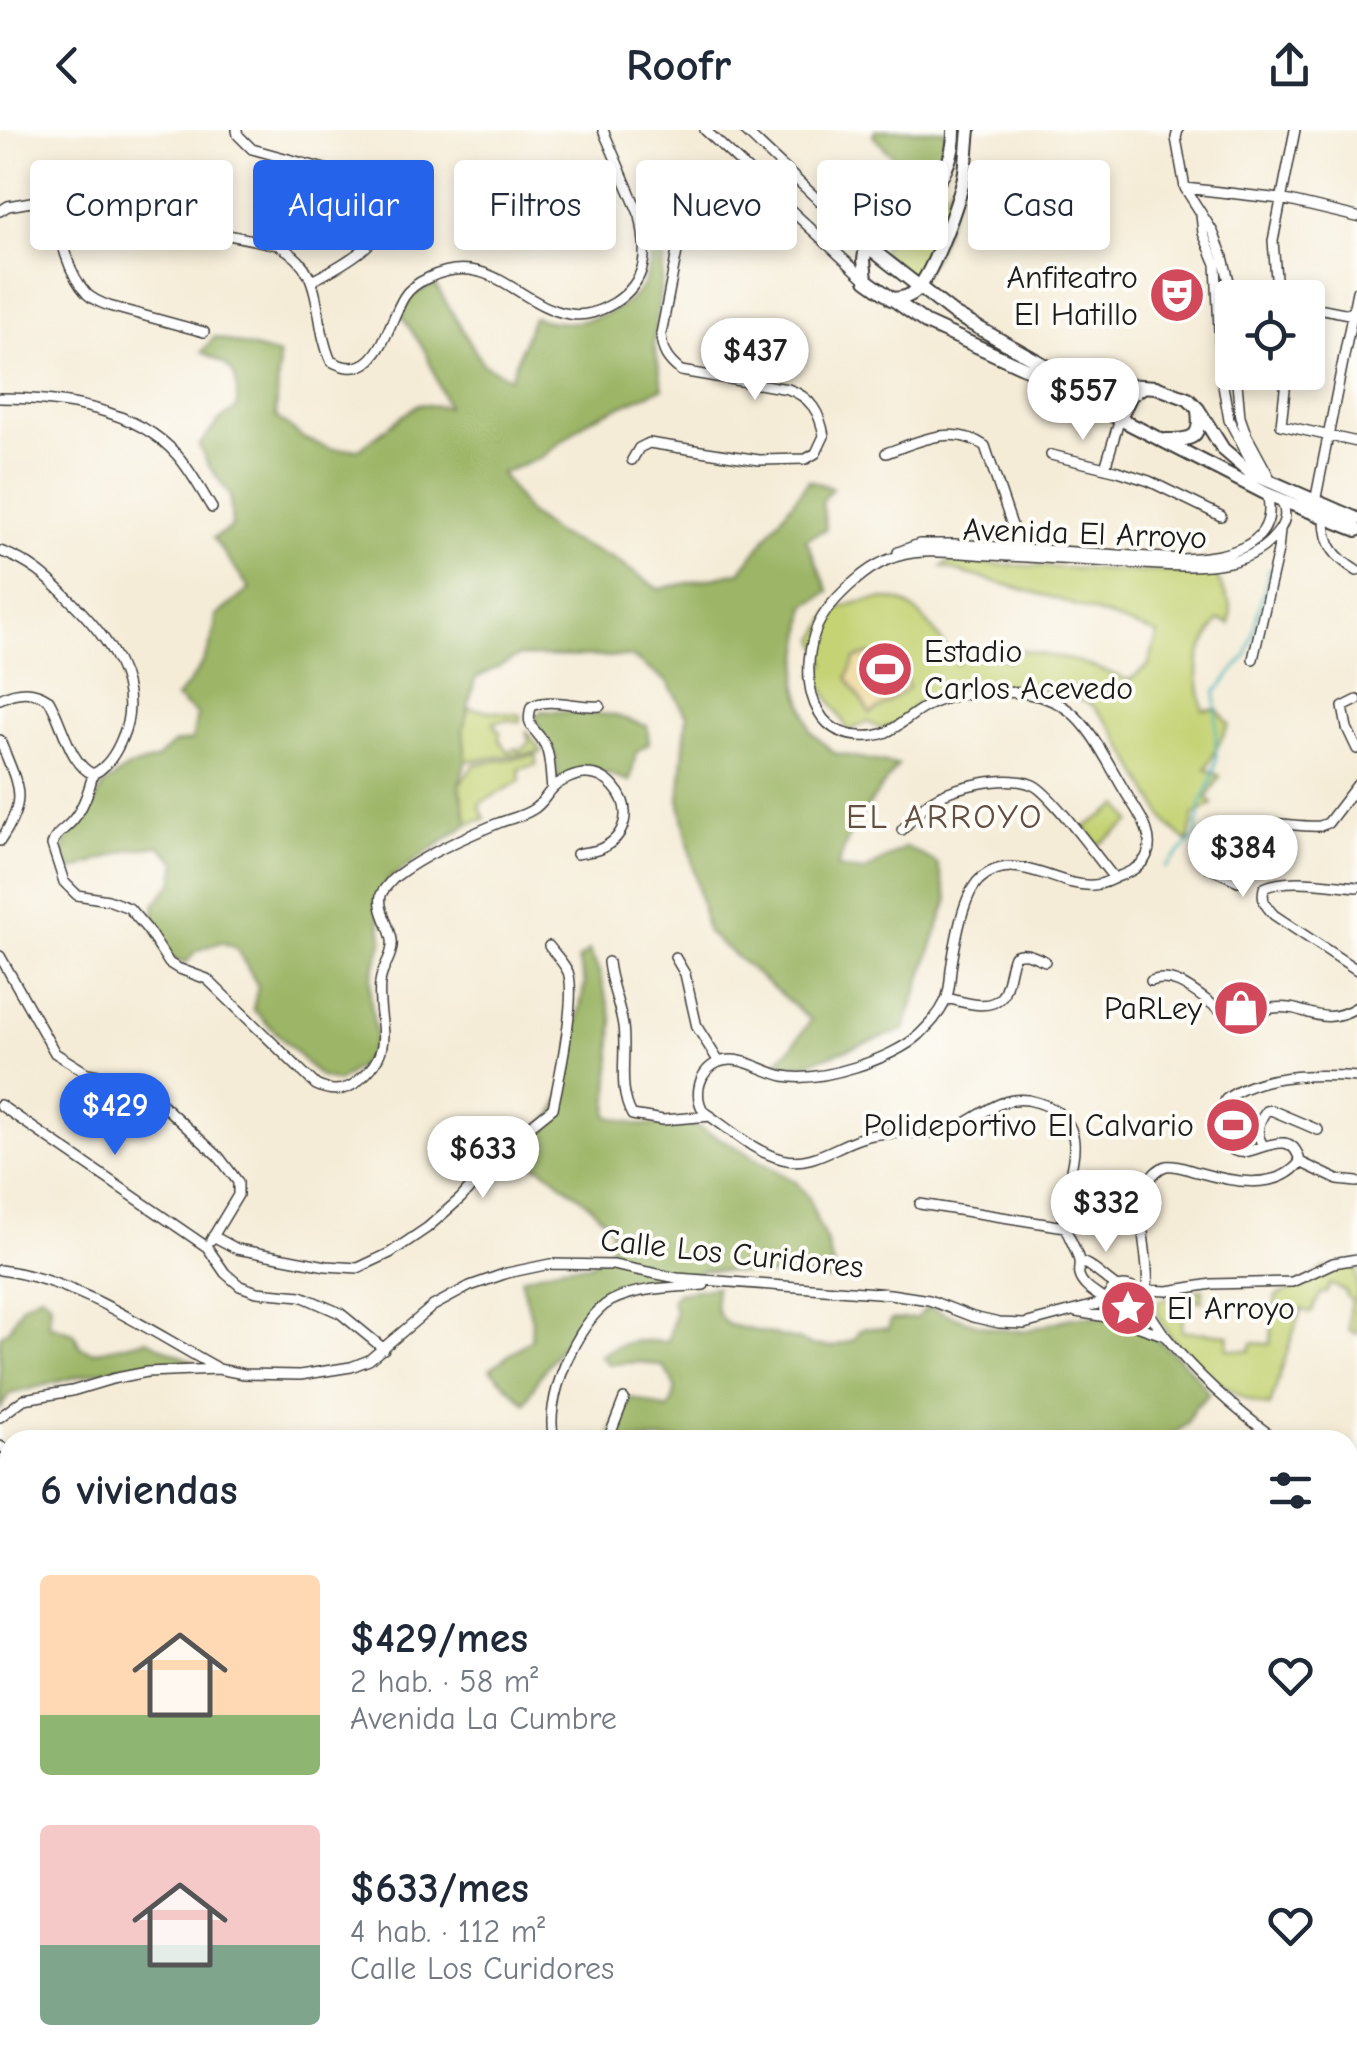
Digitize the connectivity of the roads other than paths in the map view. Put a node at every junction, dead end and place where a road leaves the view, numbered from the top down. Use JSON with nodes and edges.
{"nodes":[{"id":1,"x":237,"y":130,"type":"edge"},
{"id":2,"x":602,"y":130,"type":"edge"},
{"id":3,"x":705,"y":130,"type":"edge"},
{"id":4,"x":744,"y":130,"type":"edge"},
{"id":5,"x":954,"y":130,"type":"edge"},
{"id":6,"x":969,"y":130,"type":"edge"},
{"id":7,"x":1178,"y":130,"type":"edge"},
{"id":8,"x":1295,"y":130,"type":"edge"},
{"id":9,"x":948,"y":167,"type":"edge"},
{"id":10,"x":1185,"y":188,"type":"junction"},
{"id":11,"x":817,"y":199,"type":"edge"},
{"id":12,"x":1281,"y":200,"type":"junction"},
{"id":13,"x":30,"y":202,"type":"edge"},
{"id":14,"x":636,"y":207,"type":"edge"},
{"id":15,"x":0,"y":211,"type":"edge"},
{"id":16,"x":1200,"y":215,"type":"junction"},
{"id":17,"x":1357,"y":217,"type":"edge"},
{"id":18,"x":233,"y":235,"type":"edge"},
{"id":19,"x":64,"y":250,"type":"edge"},
{"id":20,"x":643,"y":250,"type":"edge"},
{"id":21,"x":677,"y":250,"type":"edge"},
{"id":22,"x":865,"y":250,"type":"edge"},
{"id":23,"x":872,"y":250,"type":"edge"},
{"id":24,"x":928,"y":272,"type":"junction"},
{"id":25,"x":866,"y":280,"type":"junction"},
{"id":26,"x":1229,"y":280,"type":"edge"},
{"id":27,"x":1277,"y":280,"type":"edge"},
{"id":28,"x":312,"y":282,"type":"junction"},
{"id":29,"x":919,"y":288,"type":"junction"},
{"id":30,"x":1357,"y":290,"type":"edge"},
{"id":31,"x":889,"y":298,"type":"junction"},
{"id":32,"x":937,"y":302,"type":"junction"},
{"id":33,"x":1325,"y":309,"type":"edge"},
{"id":34,"x":954,"y":314,"type":"junction"},
{"id":35,"x":1354,"y":315,"type":"edge"},
{"id":36,"x":204,"y":332,"type":"dead end"},
{"id":37,"x":946,"y":332,"type":"junction"},
{"id":38,"x":1145,"y":386,"type":"junction"},
{"id":39,"x":1238,"y":390,"type":"edge"},
{"id":40,"x":1285,"y":390,"type":"edge"},
{"id":41,"x":0,"y":398,"type":"edge"},
{"id":42,"x":1198,"y":409,"type":"junction"},
{"id":43,"x":1120,"y":418,"type":"junction"},
{"id":44,"x":1327,"y":434,"type":"junction"},
{"id":45,"x":1164,"y":440,"type":"junction"},
{"id":46,"x":1357,"y":442,"type":"edge"},
{"id":47,"x":886,"y":453,"type":"dead end"},
{"id":48,"x":1051,"y":455,"type":"dead end"},
{"id":49,"x":632,"y":460,"type":"dead end"},
{"id":50,"x":1105,"y":468,"type":"junction"},
{"id":51,"x":1267,"y":485,"type":"junction"},
{"id":52,"x":1281,"y":500,"type":"junction"},
{"id":53,"x":1315,"y":502,"type":"junction"},
{"id":54,"x":212,"y":508,"type":"dead end"},
{"id":55,"x":1221,"y":516,"type":"dead end"},
{"id":56,"x":1325,"y":519,"type":"junction"},
{"id":57,"x":1357,"y":519,"type":"edge"},
{"id":58,"x":1281,"y":528,"type":"junction"},
{"id":59,"x":1357,"y":530,"type":"edge"},
{"id":60,"x":0,"y":550,"type":"edge"},
{"id":61,"x":1021,"y":553,"type":"junction"},
{"id":62,"x":1357,"y":571,"type":"edge"},
{"id":63,"x":1252,"y":659,"type":"dead end"},
{"id":64,"x":0,"y":699,"type":"edge"},
{"id":65,"x":1357,"y":700,"type":"edge"},
{"id":66,"x":600,"y":706,"type":"dead end"},
{"id":67,"x":0,"y":740,"type":"edge"},
{"id":68,"x":1357,"y":749,"type":"edge"},
{"id":69,"x":93,"y":774,"type":"junction"},
{"id":70,"x":1357,"y":785,"type":"edge"},
{"id":71,"x":552,"y":788,"type":"junction"},
{"id":72,"x":902,"y":830,"type":"dead end"},
{"id":73,"x":0,"y":841,"type":"edge"},
{"id":74,"x":577,"y":854,"type":"dead end"},
{"id":75,"x":1114,"y":878,"type":"junction"},
{"id":76,"x":1238,"y":881,"type":"dead end"},
{"id":77,"x":1357,"y":887,"type":"edge"},
{"id":78,"x":549,"y":946,"type":"dead end"},
{"id":79,"x":0,"y":956,"type":"edge"},
{"id":80,"x":676,"y":957,"type":"dead end"},
{"id":81,"x":1045,"y":961,"type":"dead end"},
{"id":82,"x":608,"y":962,"type":"dead end"},
{"id":83,"x":1357,"y":970,"type":"edge"},
{"id":84,"x":1151,"y":980,"type":"dead end"},
{"id":85,"x":947,"y":998,"type":"junction"},
{"id":86,"x":1357,"y":1006,"type":"edge"},
{"id":87,"x":719,"y":1062,"type":"junction"},
{"id":88,"x":1357,"y":1077,"type":"edge"},
{"id":89,"x":0,"y":1104,"type":"edge"},
{"id":90,"x":711,"y":1116,"type":"junction"},
{"id":91,"x":1318,"y":1130,"type":"dead end"},
{"id":92,"x":1263,"y":1146,"type":"junction"},
{"id":93,"x":1300,"y":1162,"type":"junction"},
{"id":94,"x":1357,"y":1182,"type":"edge"},
{"id":95,"x":920,"y":1204,"type":"dead end"},
{"id":96,"x":1065,"y":1227,"type":"junction"},
{"id":97,"x":213,"y":1236,"type":"junction"},
{"id":98,"x":208,"y":1246,"type":"junction"},
{"id":99,"x":1357,"y":1259,"type":"edge"},
{"id":100,"x":1080,"y":1262,"type":"junction"},
{"id":101,"x":0,"y":1270,"type":"edge"},
{"id":102,"x":721,"y":1283,"type":"junction"},
{"id":103,"x":1117,"y":1287,"type":"junction"},
{"id":104,"x":1142,"y":1298,"type":"junction"},
{"id":105,"x":1106,"y":1302,"type":"junction"},
{"id":106,"x":1073,"y":1311,"type":"junction"},
{"id":107,"x":1119,"y":1320,"type":"junction"},
{"id":108,"x":1165,"y":1336,"type":"junction"},
{"id":109,"x":384,"y":1349,"type":"junction"},
{"id":110,"x":218,"y":1369,"type":"junction"},
{"id":111,"x":624,"y":1398,"type":"dead end"},
{"id":112,"x":0,"y":1417,"type":"edge"},
{"id":113,"x":551,"y":1430,"type":"edge"},
{"id":114,"x":612,"y":1430,"type":"edge"},
{"id":115,"x":1263,"y":1430,"type":"edge"}],
"edges":[{"from":1,"to":28,"type":"street"},
{"from":2,"to":14,"type":"street"},
{"from":3,"to":25,"type":"street"},
{"from":4,"to":11,"type":"street"},
{"from":5,"to":9,"type":"street"},
{"from":6,"to":24,"type":"street"},
{"from":7,"to":10,"type":"street"},
{"from":8,"to":12,"type":"street"},
{"from":10,"to":12,"type":"street"},
{"from":10,"to":16,"type":"street"},
{"from":12,"to":17,"type":"street"},
{"from":12,"to":27,"type":"street"},
{"from":13,"to":15,"type":"street"},
{"from":16,"to":26,"type":"street"},
{"from":16,"to":51,"type":"street"},
{"from":18,"to":28,"type":"street"},
{"from":19,"to":36,"type":"street"},
{"from":20,"to":28,"type":"street"},
{"from":21,"to":49,"type":"street"},
{"from":22,"to":25,"type":"street"},
{"from":23,"to":29,"type":"street"},
{"from":24,"to":29,"type":"street"},
{"from":24,"to":32,"type":"street"},
{"from":25,"to":31,"type":"street"},
{"from":29,"to":31,"type":"street"},
{"from":29,"to":32,"type":"street"},
{"from":30,"to":35,"type":"street"},
{"from":31,"to":37,"type":"street"},
{"from":32,"to":34,"type":"street"},
{"from":33,"to":35,"type":"street"},
{"from":34,"to":37,"type":"street"},
{"from":34,"to":38,"type":"street"},
{"from":35,"to":44,"type":"street"},
{"from":37,"to":43,"type":"street"},
{"from":38,"to":42,"type":"street"},
{"from":38,"to":43,"type":"street"},
{"from":39,"to":51,"type":"street"},
{"from":40,"to":44,"type":"street"},
{"from":41,"to":54,"type":"street"},
{"from":42,"to":45,"type":"street"},
{"from":42,"to":51,"type":"street"},
{"from":43,"to":45,"type":"street"},
{"from":43,"to":50,"type":"street"},
{"from":44,"to":46,"type":"street"},
{"from":44,"to":53,"type":"street"},
{"from":45,"to":51,"type":"street"},
{"from":47,"to":61,"type":"street"},
{"from":48,"to":50,"type":"street"},
{"from":50,"to":55,"type":"street"},
{"from":51,"to":52,"type":"street"},
{"from":51,"to":53,"type":"street"},
{"from":51,"to":61,"type":"street","name":"Avenida El Arroyo"},
{"from":52,"to":56,"type":"street"},
{"from":52,"to":58,"type":"street"},
{"from":53,"to":57,"type":"street"},
{"from":56,"to":59,"type":"street"},
{"from":56,"to":62,"type":"street"},
{"from":58,"to":61,"type":"street","name":"Avenida El Arroyo"},
{"from":58,"to":63,"type":"street"},
{"from":60,"to":69,"type":"street"},
{"from":61,"to":75,"type":"street","name":"Avenida El Arroyo"},
{"from":64,"to":69,"type":"street"},
{"from":65,"to":68,"type":"street"},
{"from":66,"to":71,"type":"street"},
{"from":67,"to":73,"type":"street"},
{"from":69,"to":71,"type":"street"},
{"from":70,"to":76,"type":"street"},
{"from":71,"to":74,"type":"street"},
{"from":72,"to":75,"type":"street"},
{"from":75,"to":85,"type":"street"},
{"from":77,"to":83,"type":"street"},
{"from":78,"to":97,"type":"street"},
{"from":79,"to":97,"type":"street"},
{"from":80,"to":87,"type":"street"},
{"from":81,"to":85,"type":"street"},
{"from":82,"to":90,"type":"street"},
{"from":84,"to":86,"type":"street"},
{"from":85,"to":87,"type":"street"},
{"from":87,"to":90,"type":"street"},
{"from":88,"to":92,"type":"street"},
{"from":89,"to":98,"type":"street"},
{"from":90,"to":96,"type":"street"},
{"from":91,"to":92,"type":"street"},
{"from":92,"to":93,"type":"street"},
{"from":93,"to":94,"type":"street"},
{"from":93,"to":104,"type":"street"},
{"from":95,"to":96,"type":"street"},
{"from":96,"to":100,"type":"street"},
{"from":97,"to":98,"type":"street"},
{"from":98,"to":109,"type":"street"},
{"from":99,"to":104,"type":"street"},
{"from":100,"to":103,"type":"street"},
{"from":100,"to":105,"type":"street"},
{"from":101,"to":110,"type":"street"},
{"from":102,"to":106,"type":"street","name":"Calle Los Curidores"},
{"from":102,"to":109,"type":"street","name":"Calle Los Curidores"},
{"from":102,"to":113,"type":"street"},
{"from":103,"to":104,"type":"street"},
{"from":103,"to":105,"type":"street"},
{"from":104,"to":107,"type":"street"},
{"from":104,"to":108,"type":"street"},
{"from":105,"to":106,"type":"street","name":"Calle Los Curidores"},
{"from":105,"to":107,"type":"street"},
{"from":106,"to":107,"type":"street"},
{"from":107,"to":108,"type":"street"},
{"from":108,"to":115,"type":"street"},
{"from":109,"to":110,"type":"street","name":"Calle Los Curidores"},
{"from":110,"to":112,"type":"street","name":"Calle Los Curidores"},
{"from":111,"to":114,"type":"street"}]}
